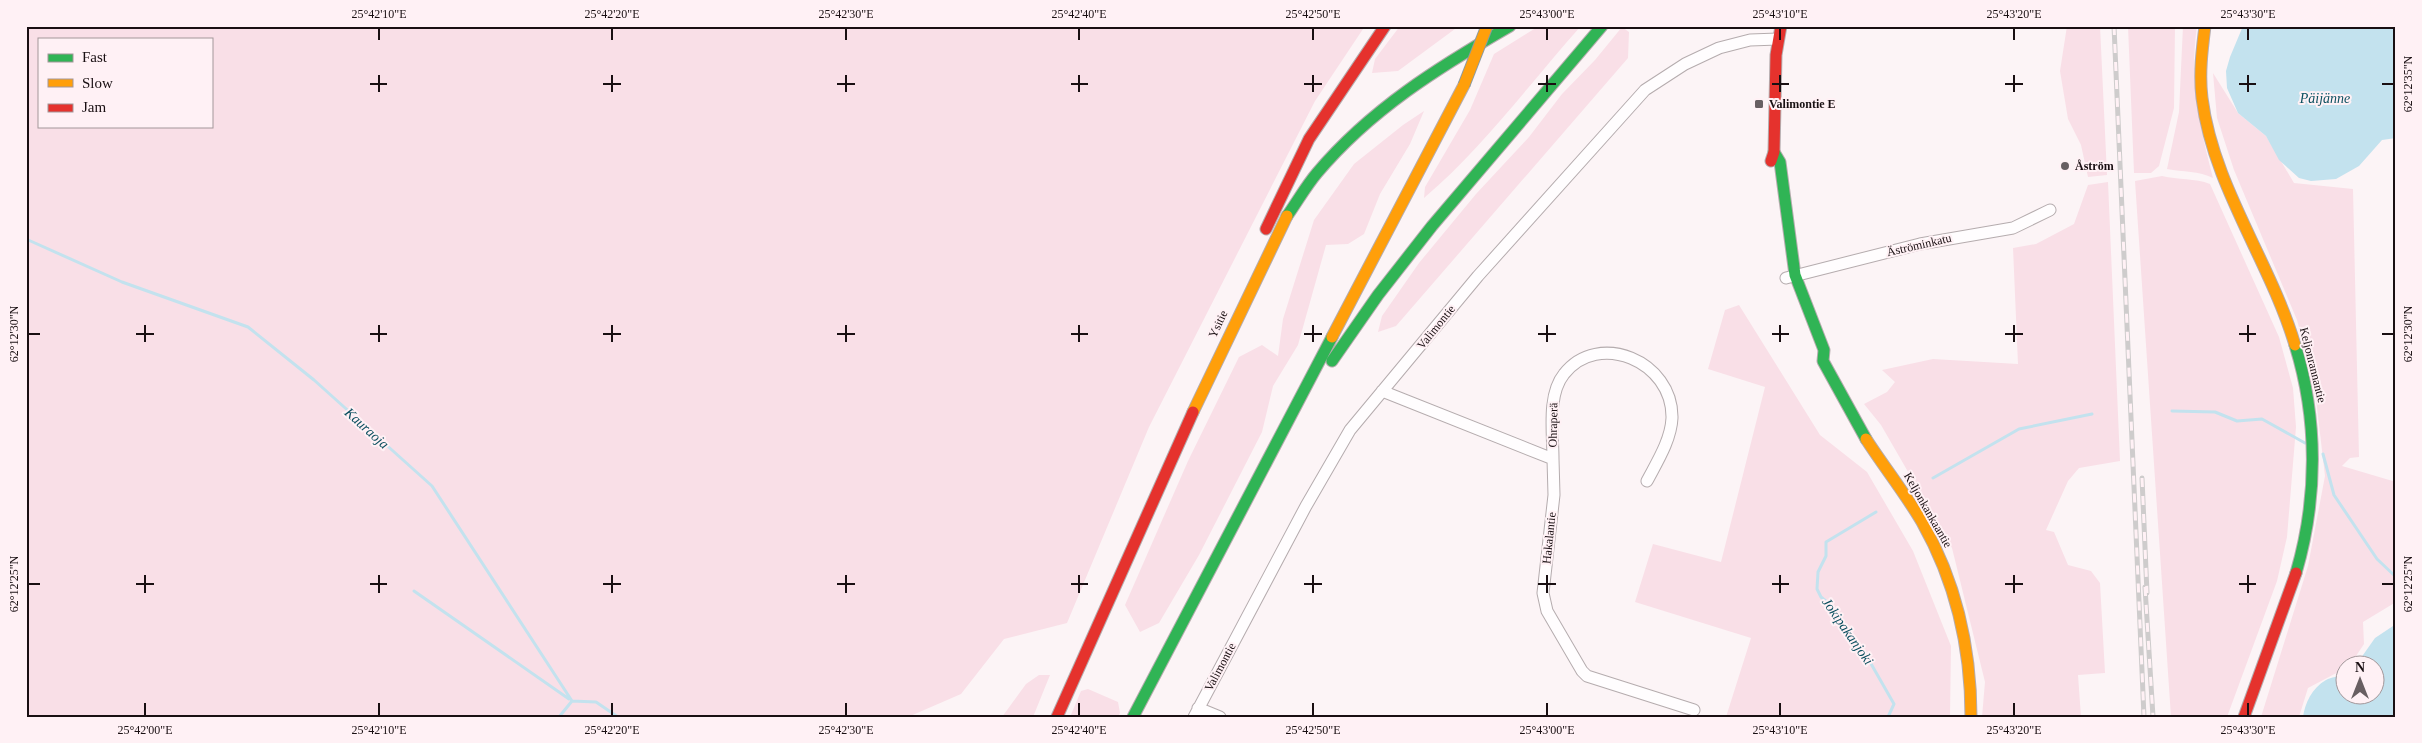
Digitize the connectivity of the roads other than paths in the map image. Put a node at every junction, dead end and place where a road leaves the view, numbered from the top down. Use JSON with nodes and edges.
{"nodes":[{"id":1,"x":1385,"y":26,"type":"edge"},
{"id":2,"x":1487,"y":26,"type":"edge"},
{"id":3,"x":1510,"y":26,"type":"edge"},
{"id":4,"x":1602,"y":26,"type":"edge"},
{"id":5,"x":1781,"y":26,"type":"edge"},
{"id":6,"x":2205,"y":26,"type":"edge"},
{"id":7,"x":1778,"y":38,"type":"junction"},
{"id":8,"x":2050,"y":210,"type":"dead end"},
{"id":9,"x":1262,"y":236,"type":"dead end"},
{"id":10,"x":1246,"y":272,"type":"dead end"},
{"id":11,"x":1790,"y":276,"type":"junction"},
{"id":12,"x":1238,"y":313,"type":"junction"},
{"id":13,"x":1382,"y":391,"type":"junction"},
{"id":14,"x":1296,"y":405,"type":"junction"},
{"id":15,"x":1553,"y":459,"type":"junction"},
{"id":16,"x":1647,"y":481,"type":"dead end"},
{"id":17,"x":1694,"y":710,"type":"dead end"},
{"id":18,"x":1196,"y":712,"type":"edge"},
{"id":19,"x":1057,"y":717,"type":"edge"},
{"id":20,"x":1133,"y":717,"type":"edge"},
{"id":21,"x":1220,"y":717,"type":"edge"},
{"id":22,"x":1971,"y":717,"type":"edge"},
{"id":23,"x":2244,"y":717,"type":"edge"}],
"edges":[{"from":1,"to":9,"type":"main road"},
{"from":2,"to":14,"type":"main road","bridge":true},
{"from":3,"to":12,"type":"main road","name":"Ysitie"},
{"from":4,"to":14,"type":"main road"},
{"from":5,"to":7,"type":"main road","name":"Keljonkankaantie"},
{"from":6,"to":23,"type":"main road","name":"Keljonrannantie"},
{"from":7,"to":11,"type":"main road","name":"Keljonkankaantie"},
{"from":7,"to":13,"type":"street","name":"Valimontie"},
{"from":8,"to":11,"type":"street","name":"Äströminkatu"},
{"from":10,"to":12,"type":"main road"},
{"from":11,"to":22,"type":"main road","name":"Keljonkankaantie"},
{"from":12,"to":19,"type":"main road","name":"Ysitie"},
{"from":13,"to":15,"type":"street"},
{"from":13,"to":18,"type":"street","name":"Valimontie"},
{"from":14,"to":20,"type":"main road"},
{"from":15,"to":16,"type":"street","name":"Ohraperä"},
{"from":15,"to":17,"type":"street","name":"Hakalantie"},
{"from":18,"to":21,"type":"street"}]}
